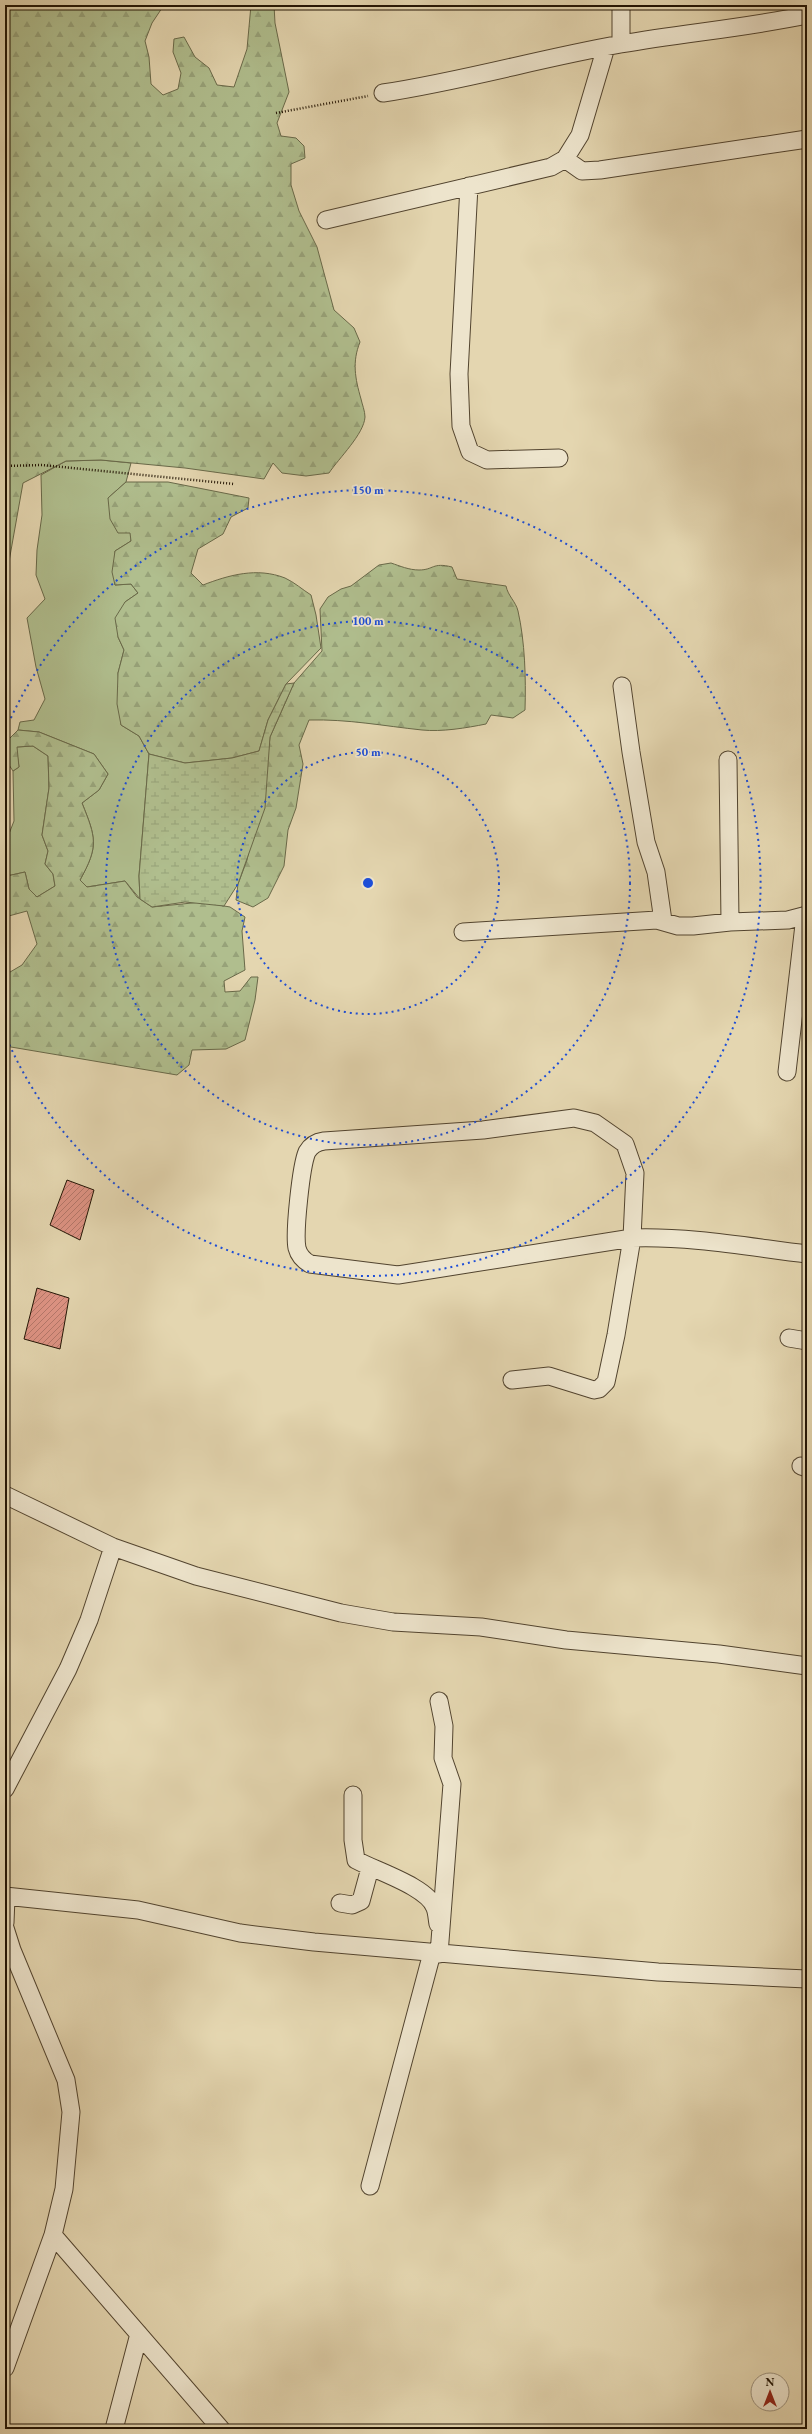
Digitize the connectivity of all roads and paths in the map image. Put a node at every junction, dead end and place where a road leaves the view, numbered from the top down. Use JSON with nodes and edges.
{"nodes":[{"id":1,"x":620,"y":5,"type":"edge"},
{"id":2,"x":807,"y":16,"type":"edge"},
{"id":3,"x":613,"y":46,"type":"junction"},
{"id":4,"x":383,"y":93,"type":"joint"},
{"id":5,"x":276,"y":113,"type":"dead end"},
{"id":6,"x":807,"y":140,"type":"edge"},
{"id":7,"x":565,"y":159,"type":"junction"},
{"id":8,"x":469,"y":186,"type":"junction"},
{"id":9,"x":326,"y":220,"type":"dead end"},
{"id":10,"x":559,"y":458,"type":"dead end"},
{"id":11,"x":5,"y":466,"type":"edge"},
{"id":12,"x":234,"y":484,"type":"dead end"},
{"id":13,"x":622,"y":686,"type":"dead end"},
{"id":14,"x":728,"y":760,"type":"dead end"},
{"id":15,"x":806,"y":916,"type":"edge"},
{"id":16,"x":663,"y":921,"type":"junction"},
{"id":17,"x":730,"y":922,"type":"junction"},
{"id":18,"x":463,"y":932,"type":"dead end"},
{"id":19,"x":788,"y":1072,"type":"dead end"},
{"id":20,"x":632,"y":1238,"type":"junction"},
{"id":21,"x":807,"y":1254,"type":"edge"},
{"id":22,"x":789,"y":1338,"type":"dead end"},
{"id":23,"x":807,"y":1341,"type":"edge"},
{"id":24,"x":512,"y":1380,"type":"dead end"},
{"id":25,"x":5,"y":1495,"type":"edge"},
{"id":26,"x":113,"y":1547,"type":"junction"},
{"id":27,"x":807,"y":1666,"type":"edge"},
{"id":28,"x":439,"y":1701,"type":"dead end"},
{"id":29,"x":5,"y":1789,"type":"edge"},
{"id":30,"x":353,"y":1795,"type":"dead end"},
{"id":31,"x":370,"y":1868,"type":"junction"},
{"id":32,"x":5,"y":1897,"type":"edge"},
{"id":33,"x":340,"y":1903,"type":"dead end"},
{"id":34,"x":5,"y":1923,"type":"edge"},
{"id":35,"x":5,"y":1928,"type":"edge"},
{"id":36,"x":440,"y":1936,"type":"junction"},
{"id":37,"x":435,"y":1954,"type":"junction"},
{"id":38,"x":807,"y":1979,"type":"edge"},
{"id":39,"x":370,"y":2186,"type":"dead end"},
{"id":40,"x":53,"y":2235,"type":"junction"},
{"id":41,"x":139,"y":2334,"type":"junction"},
{"id":42,"x":5,"y":2368,"type":"edge"},
{"id":43,"x":114,"y":2429,"type":"edge"},
{"id":44,"x":221,"y":2429,"type":"edge"}],
"edges":[{"from":1,"to":3,"type":"street"},
{"from":2,"to":3,"type":"street"},
{"from":3,"to":4,"type":"street"},
{"from":3,"to":7,"type":"street"},
{"from":4,"to":5,"type":"path"},
{"from":6,"to":7,"type":"street"},
{"from":7,"to":8,"type":"street"},
{"from":8,"to":9,"type":"street"},
{"from":8,"to":10,"type":"street"},
{"from":11,"to":12,"type":"path"},
{"from":13,"to":16,"type":"street"},
{"from":14,"to":17,"type":"street"},
{"from":15,"to":17,"type":"street"},
{"from":15,"to":19,"type":"street"},
{"from":16,"to":17,"type":"street"},
{"from":16,"to":18,"type":"street"},
{"from":20,"to":20,"type":"street"},
{"from":20,"to":21,"type":"street"},
{"from":20,"to":24,"type":"street"},
{"from":22,"to":23,"type":"street"},
{"from":25,"to":26,"type":"street"},
{"from":26,"to":27,"type":"street"},
{"from":26,"to":29,"type":"street"},
{"from":28,"to":36,"type":"street"},
{"from":30,"to":31,"type":"street"},
{"from":31,"to":33,"type":"street"},
{"from":31,"to":36,"type":"street"},
{"from":32,"to":34,"type":"street"},
{"from":32,"to":37,"type":"street"},
{"from":35,"to":40,"type":"street"},
{"from":36,"to":37,"type":"street"},
{"from":37,"to":38,"type":"street"},
{"from":37,"to":39,"type":"street"},
{"from":40,"to":41,"type":"street"},
{"from":40,"to":42,"type":"street"},
{"from":41,"to":43,"type":"street"},
{"from":41,"to":44,"type":"street"}]}
